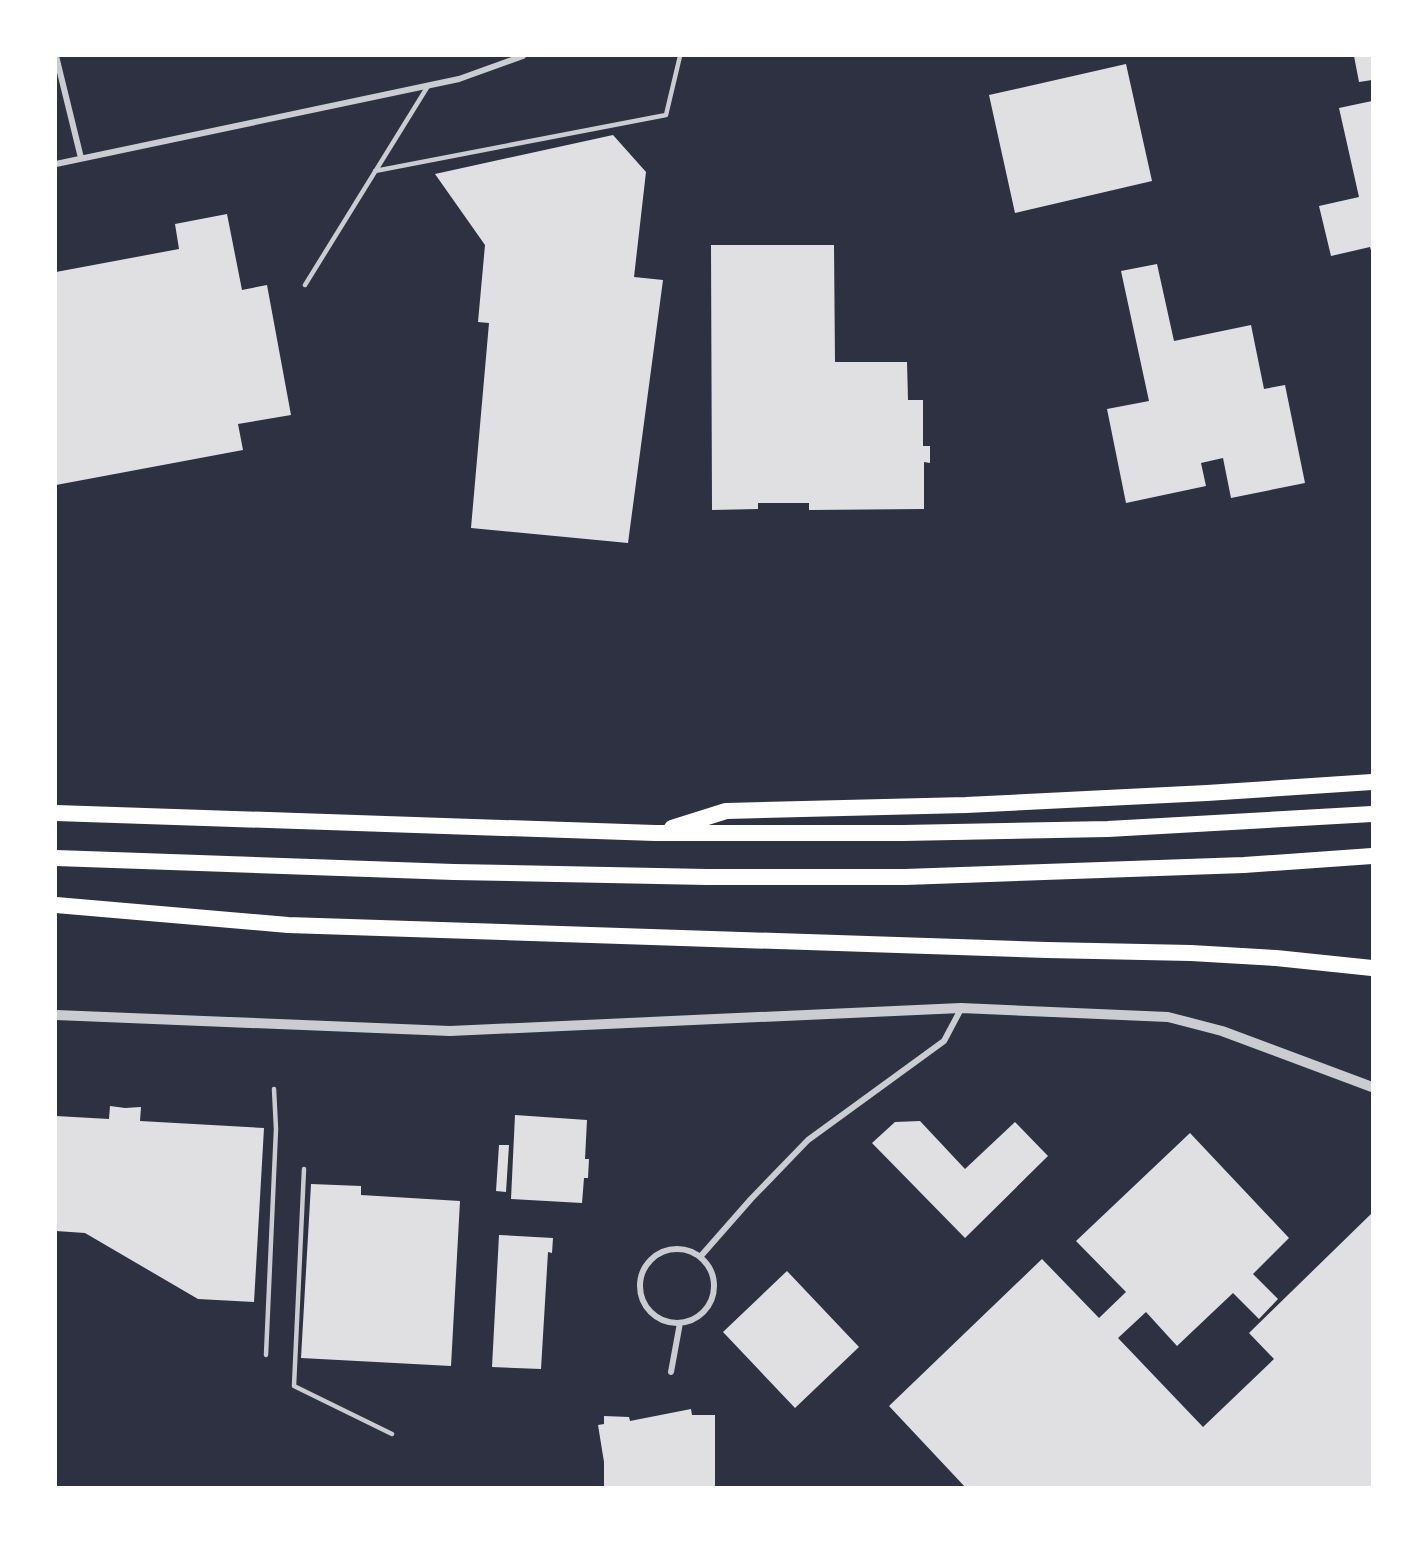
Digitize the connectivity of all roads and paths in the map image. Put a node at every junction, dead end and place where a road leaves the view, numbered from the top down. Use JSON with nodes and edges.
{"nodes":[{"id":1,"x":56,"y":56,"type":"edge"},
{"id":2,"x":523,"y":56,"type":"edge"},
{"id":3,"x":680,"y":56,"type":"edge"},
{"id":4,"x":428,"y":86,"type":"junction"},
{"id":5,"x":81,"y":158,"type":"junction"},
{"id":6,"x":56,"y":164,"type":"edge"},
{"id":7,"x":375,"y":171,"type":"junction"},
{"id":8,"x":305,"y":285,"type":"dead end"},
{"id":9,"x":1372,"y":782,"type":"edge"},
{"id":10,"x":56,"y":813,"type":"edge"},
{"id":11,"x":1372,"y":814,"type":"edge"},
{"id":12,"x":655,"y":833,"type":"junction"},
{"id":13,"x":1372,"y":856,"type":"edge"},
{"id":14,"x":56,"y":858,"type":"edge"},
{"id":15,"x":56,"y":905,"type":"edge"},
{"id":16,"x":1372,"y":968,"type":"edge"},
{"id":17,"x":961,"y":1008,"type":"junction"},
{"id":18,"x":56,"y":1015,"type":"edge"},
{"id":19,"x":1372,"y":1087,"type":"edge"},
{"id":20,"x":274,"y":1089,"type":"dead end"},
{"id":21,"x":304,"y":1169,"type":"dead end"},
{"id":22,"x":700,"y":1257,"type":"junction"},
{"id":23,"x":680,"y":1323,"type":"junction"},
{"id":24,"x":266,"y":1355,"type":"dead end"},
{"id":25,"x":671,"y":1372,"type":"dead end"},
{"id":26,"x":392,"y":1434,"type":"dead end"}],
"edges":[{"from":1,"to":5,"type":"street"},
{"from":2,"to":4,"type":"street"},
{"from":3,"to":7,"type":"lane"},
{"from":4,"to":5,"type":"street"},
{"from":4,"to":7,"type":"lane"},
{"from":5,"to":6,"type":"street"},
{"from":7,"to":8,"type":"lane"},
{"from":9,"to":12,"type":"highway"},
{"from":10,"to":12,"type":"highway"},
{"from":11,"to":12,"type":"highway"},
{"from":13,"to":14,"type":"highway"},
{"from":15,"to":16,"type":"highway"},
{"from":17,"to":18,"type":"street"},
{"from":17,"to":19,"type":"street"},
{"from":17,"to":22,"type":"street"},
{"from":20,"to":24,"type":"lane"},
{"from":21,"to":26,"type":"lane"},
{"from":22,"to":23,"type":"street"},
{"from":22,"to":23,"type":"street"},
{"from":23,"to":25,"type":"street"}]}
